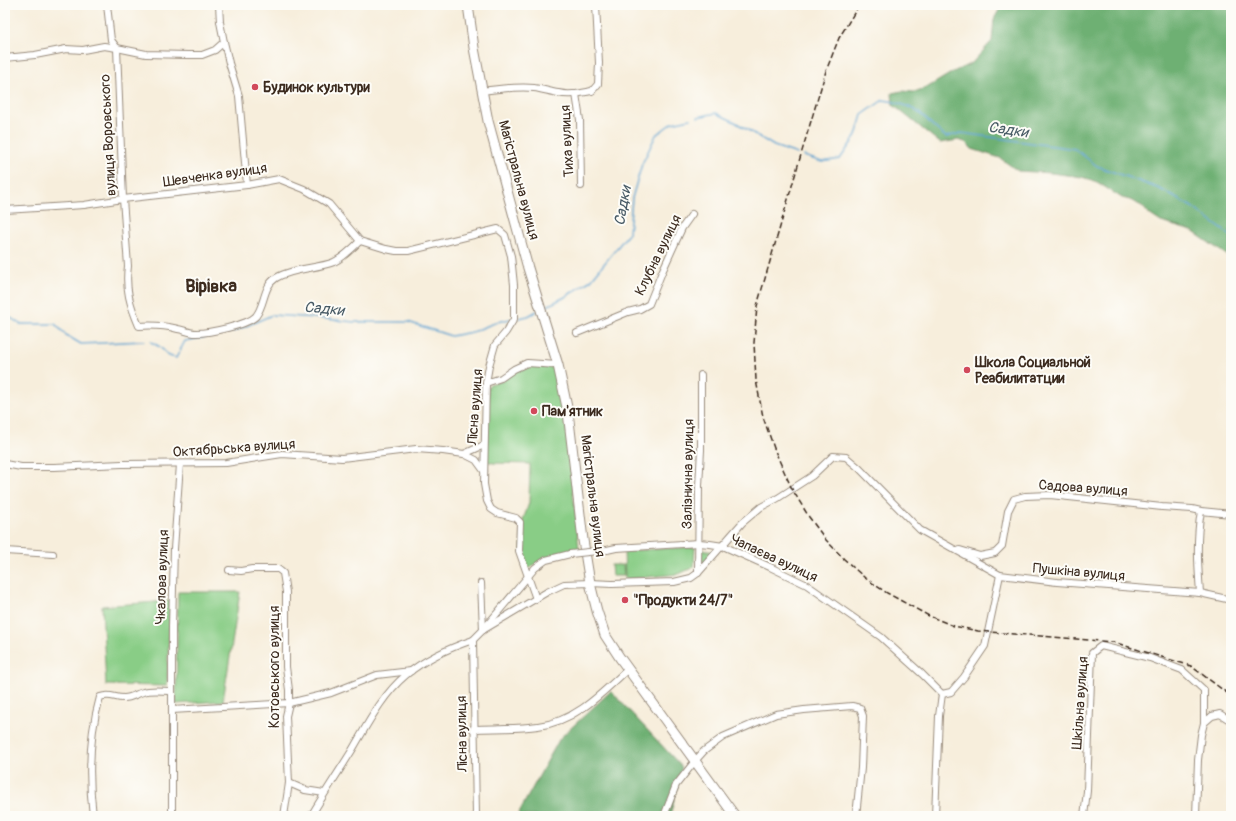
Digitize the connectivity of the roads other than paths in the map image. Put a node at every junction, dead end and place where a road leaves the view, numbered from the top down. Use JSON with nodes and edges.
{"nodes":[{"id":1,"x":107,"y":5,"type":"edge"},
{"id":2,"x":219,"y":5,"type":"edge"},
{"id":3,"x":468,"y":5,"type":"edge"},
{"id":4,"x":596,"y":5,"type":"edge"},
{"id":5,"x":111,"y":40,"type":"junction"},
{"id":6,"x":224,"y":42,"type":"junction"},
{"id":7,"x":104,"y":46,"type":"junction"},
{"id":8,"x":116,"y":48,"type":"junction"},
{"id":9,"x":5,"y":58,"type":"edge"},
{"id":10,"x":482,"y":91,"type":"junction"},
{"id":11,"x":576,"y":94,"type":"junction"},
{"id":12,"x":247,"y":185,"type":"junction"},
{"id":13,"x":582,"y":186,"type":"dead end"},
{"id":14,"x":123,"y":199,"type":"junction"},
{"id":15,"x":5,"y":210,"type":"edge"},
{"id":16,"x":692,"y":214,"type":"dead end"},
{"id":17,"x":360,"y":241,"type":"junction"},
{"id":18,"x":577,"y":333,"type":"dead end"},
{"id":19,"x":558,"y":365,"type":"junction"},
{"id":20,"x":701,"y":376,"type":"dead end"},
{"id":21,"x":486,"y":383,"type":"junction"},
{"id":22,"x":484,"y":445,"type":"junction"},
{"id":23,"x":464,"y":454,"type":"junction"},
{"id":24,"x":5,"y":464,"type":"edge"},
{"id":25,"x":180,"y":464,"type":"junction"},
{"id":26,"x":484,"y":471,"type":"junction"},
{"id":27,"x":1201,"y":511,"type":"junction"},
{"id":28,"x":1231,"y":514,"type":"edge"},
{"id":29,"x":699,"y":543,"type":"junction"},
{"id":30,"x":723,"y":546,"type":"junction"},
{"id":31,"x":950,"y":547,"type":"junction"},
{"id":32,"x":5,"y":551,"type":"edge"},
{"id":33,"x":53,"y":554,"type":"dead end"},
{"id":34,"x":229,"y":570,"type":"dead end"},
{"id":35,"x":698,"y":574,"type":"junction"},
{"id":36,"x":1000,"y":575,"type":"junction"},
{"id":37,"x":528,"y":576,"type":"junction"},
{"id":38,"x":481,"y":583,"type":"dead end"},
{"id":39,"x":590,"y":583,"type":"junction"},
{"id":40,"x":1200,"y":594,"type":"junction"},
{"id":41,"x":536,"y":599,"type":"junction"},
{"id":42,"x":1231,"y":600,"type":"edge"},
{"id":43,"x":483,"y":630,"type":"junction"},
{"id":44,"x":472,"y":640,"type":"junction"},
{"id":45,"x":628,"y":669,"type":"junction"},
{"id":46,"x":412,"y":671,"type":"junction"},
{"id":47,"x":172,"y":691,"type":"junction"},
{"id":48,"x":942,"y":694,"type":"junction"},
{"id":49,"x":289,"y":703,"type":"junction"},
{"id":50,"x":172,"y":710,"type":"junction"},
{"id":51,"x":1231,"y":721,"type":"edge"},
{"id":52,"x":1204,"y":723,"type":"junction"},
{"id":53,"x":473,"y":729,"type":"junction"},
{"id":54,"x":695,"y":760,"type":"junction"},
{"id":55,"x":289,"y":783,"type":"junction"},
{"id":56,"x":324,"y":793,"type":"junction"},
{"id":57,"x":93,"y":816,"type":"edge"},
{"id":58,"x":172,"y":816,"type":"edge"},
{"id":59,"x":284,"y":816,"type":"edge"},
{"id":60,"x":311,"y":816,"type":"edge"},
{"id":61,"x":476,"y":816,"type":"edge"},
{"id":62,"x":664,"y":816,"type":"edge"},
{"id":63,"x":735,"y":816,"type":"edge"},
{"id":64,"x":856,"y":816,"type":"edge"},
{"id":65,"x":935,"y":816,"type":"edge"},
{"id":66,"x":1084,"y":816,"type":"edge"},
{"id":67,"x":1196,"y":816,"type":"edge"}],
"edges":[{"from":1,"to":5,"type":"street","name":"вулиця Воровського"},
{"from":2,"to":6,"type":"street"},
{"from":3,"to":10,"type":"main road","name":"Магістральна вулиця"},
{"from":4,"to":11,"type":"street","name":"Тиха вулиця"},
{"from":5,"to":7,"type":"street"},
{"from":5,"to":8,"type":"street","name":"вулиця Воровського"},
{"from":6,"to":8,"type":"street"},
{"from":6,"to":12,"type":"street"},
{"from":7,"to":8,"type":"street"},
{"from":7,"to":9,"type":"street"},
{"from":8,"to":14,"type":"street","name":"вулиця Воровського"},
{"from":10,"to":11,"type":"street","name":"Тиха вулиця"},
{"from":10,"to":19,"type":"main road","name":"Магістральна вулиця"},
{"from":11,"to":13,"type":"street","name":"Тиха вулиця"},
{"from":12,"to":14,"type":"street","name":"Шевченка вулиця"},
{"from":12,"to":17,"type":"street","name":"Шевченка вулиця"},
{"from":14,"to":15,"type":"street","name":"Шевченка вулиця"},
{"from":14,"to":17,"type":"street","name":"вулиця Воровського"},
{"from":16,"to":18,"type":"street","name":"Клубна вулиця"},
{"from":17,"to":21,"type":"street","name":"Лісна вулиця"},
{"from":19,"to":21,"type":"street"},
{"from":19,"to":39,"type":"main road","name":"Магістральна вулиця"},
{"from":20,"to":29,"type":"street","name":"Залізнична вулиця"},
{"from":21,"to":22,"type":"street","name":"Лісна вулиця"},
{"from":22,"to":23,"type":"street"},
{"from":22,"to":26,"type":"street","name":"Лісна вулиця"},
{"from":23,"to":25,"type":"street","name":"Октябрьська вулиця"},
{"from":23,"to":26,"type":"street"},
{"from":24,"to":25,"type":"street","name":"Октябрьська вулиця"},
{"from":25,"to":47,"type":"street","name":"Чкалова вулиця"},
{"from":26,"to":37,"type":"street","name":"Лісна вулиця"},
{"from":27,"to":28,"type":"street","name":"Садова вулиця"},
{"from":27,"to":31,"type":"street","name":"Садова вулиця"},
{"from":27,"to":40,"type":"street"},
{"from":29,"to":30,"type":"street","name":"Чапаєва вулиця"},
{"from":29,"to":35,"type":"street","name":"Залізнична вулиця"},
{"from":29,"to":37,"type":"street","name":"Чапаєва вулиця","bridge":true},
{"from":30,"to":31,"type":"street","name":"Пушкіна вулиця"},
{"from":30,"to":35,"type":"street","name":"Пушкіна вулиця"},
{"from":30,"to":48,"type":"street","name":"Чапаєва вулиця"},
{"from":31,"to":36,"type":"street","name":"Пушкіна вулиця"},
{"from":32,"to":33,"type":"street"},
{"from":34,"to":49,"type":"street","name":"Котовського вулиця"},
{"from":35,"to":39,"type":"street"},
{"from":36,"to":40,"type":"street","name":"Пушкіна вулиця"},
{"from":36,"to":48,"type":"street"},
{"from":37,"to":41,"type":"street"},
{"from":37,"to":43,"type":"street","name":"Чапаєва вулиця"},
{"from":38,"to":43,"type":"street"},
{"from":39,"to":41,"type":"street"},
{"from":39,"to":45,"type":"main road","name":"Магістральна вулиця"},
{"from":40,"to":42,"type":"street","name":"Пушкіна вулиця"},
{"from":41,"to":43,"type":"street"},
{"from":43,"to":44,"type":"street"},
{"from":44,"to":46,"type":"street"},
{"from":44,"to":53,"type":"street","name":"Лісна вулиця"},
{"from":45,"to":53,"type":"street"},
{"from":45,"to":54,"type":"main road","name":"Магістральна вулиця"},
{"from":46,"to":49,"type":"street"},
{"from":46,"to":56,"type":"street"},
{"from":47,"to":50,"type":"street","name":"Чкалова вулиця"},
{"from":47,"to":57,"type":"street"},
{"from":48,"to":65,"type":"street"},
{"from":49,"to":50,"type":"street"},
{"from":49,"to":55,"type":"street","name":"Котовського вулиця"},
{"from":50,"to":58,"type":"street","name":"Чкалова вулиця"},
{"from":51,"to":52,"type":"street"},
{"from":52,"to":66,"type":"street","name":"Шкільна вулиця"},
{"from":52,"to":67,"type":"street"},
{"from":53,"to":61,"type":"street","name":"Лісна вулиця"},
{"from":54,"to":62,"type":"street"},
{"from":54,"to":63,"type":"main road","name":"Магістральна вулиця"},
{"from":54,"to":64,"type":"street"},
{"from":55,"to":56,"type":"street"},
{"from":55,"to":59,"type":"street","name":"Котовського вулиця"},
{"from":56,"to":60,"type":"street"}]}
